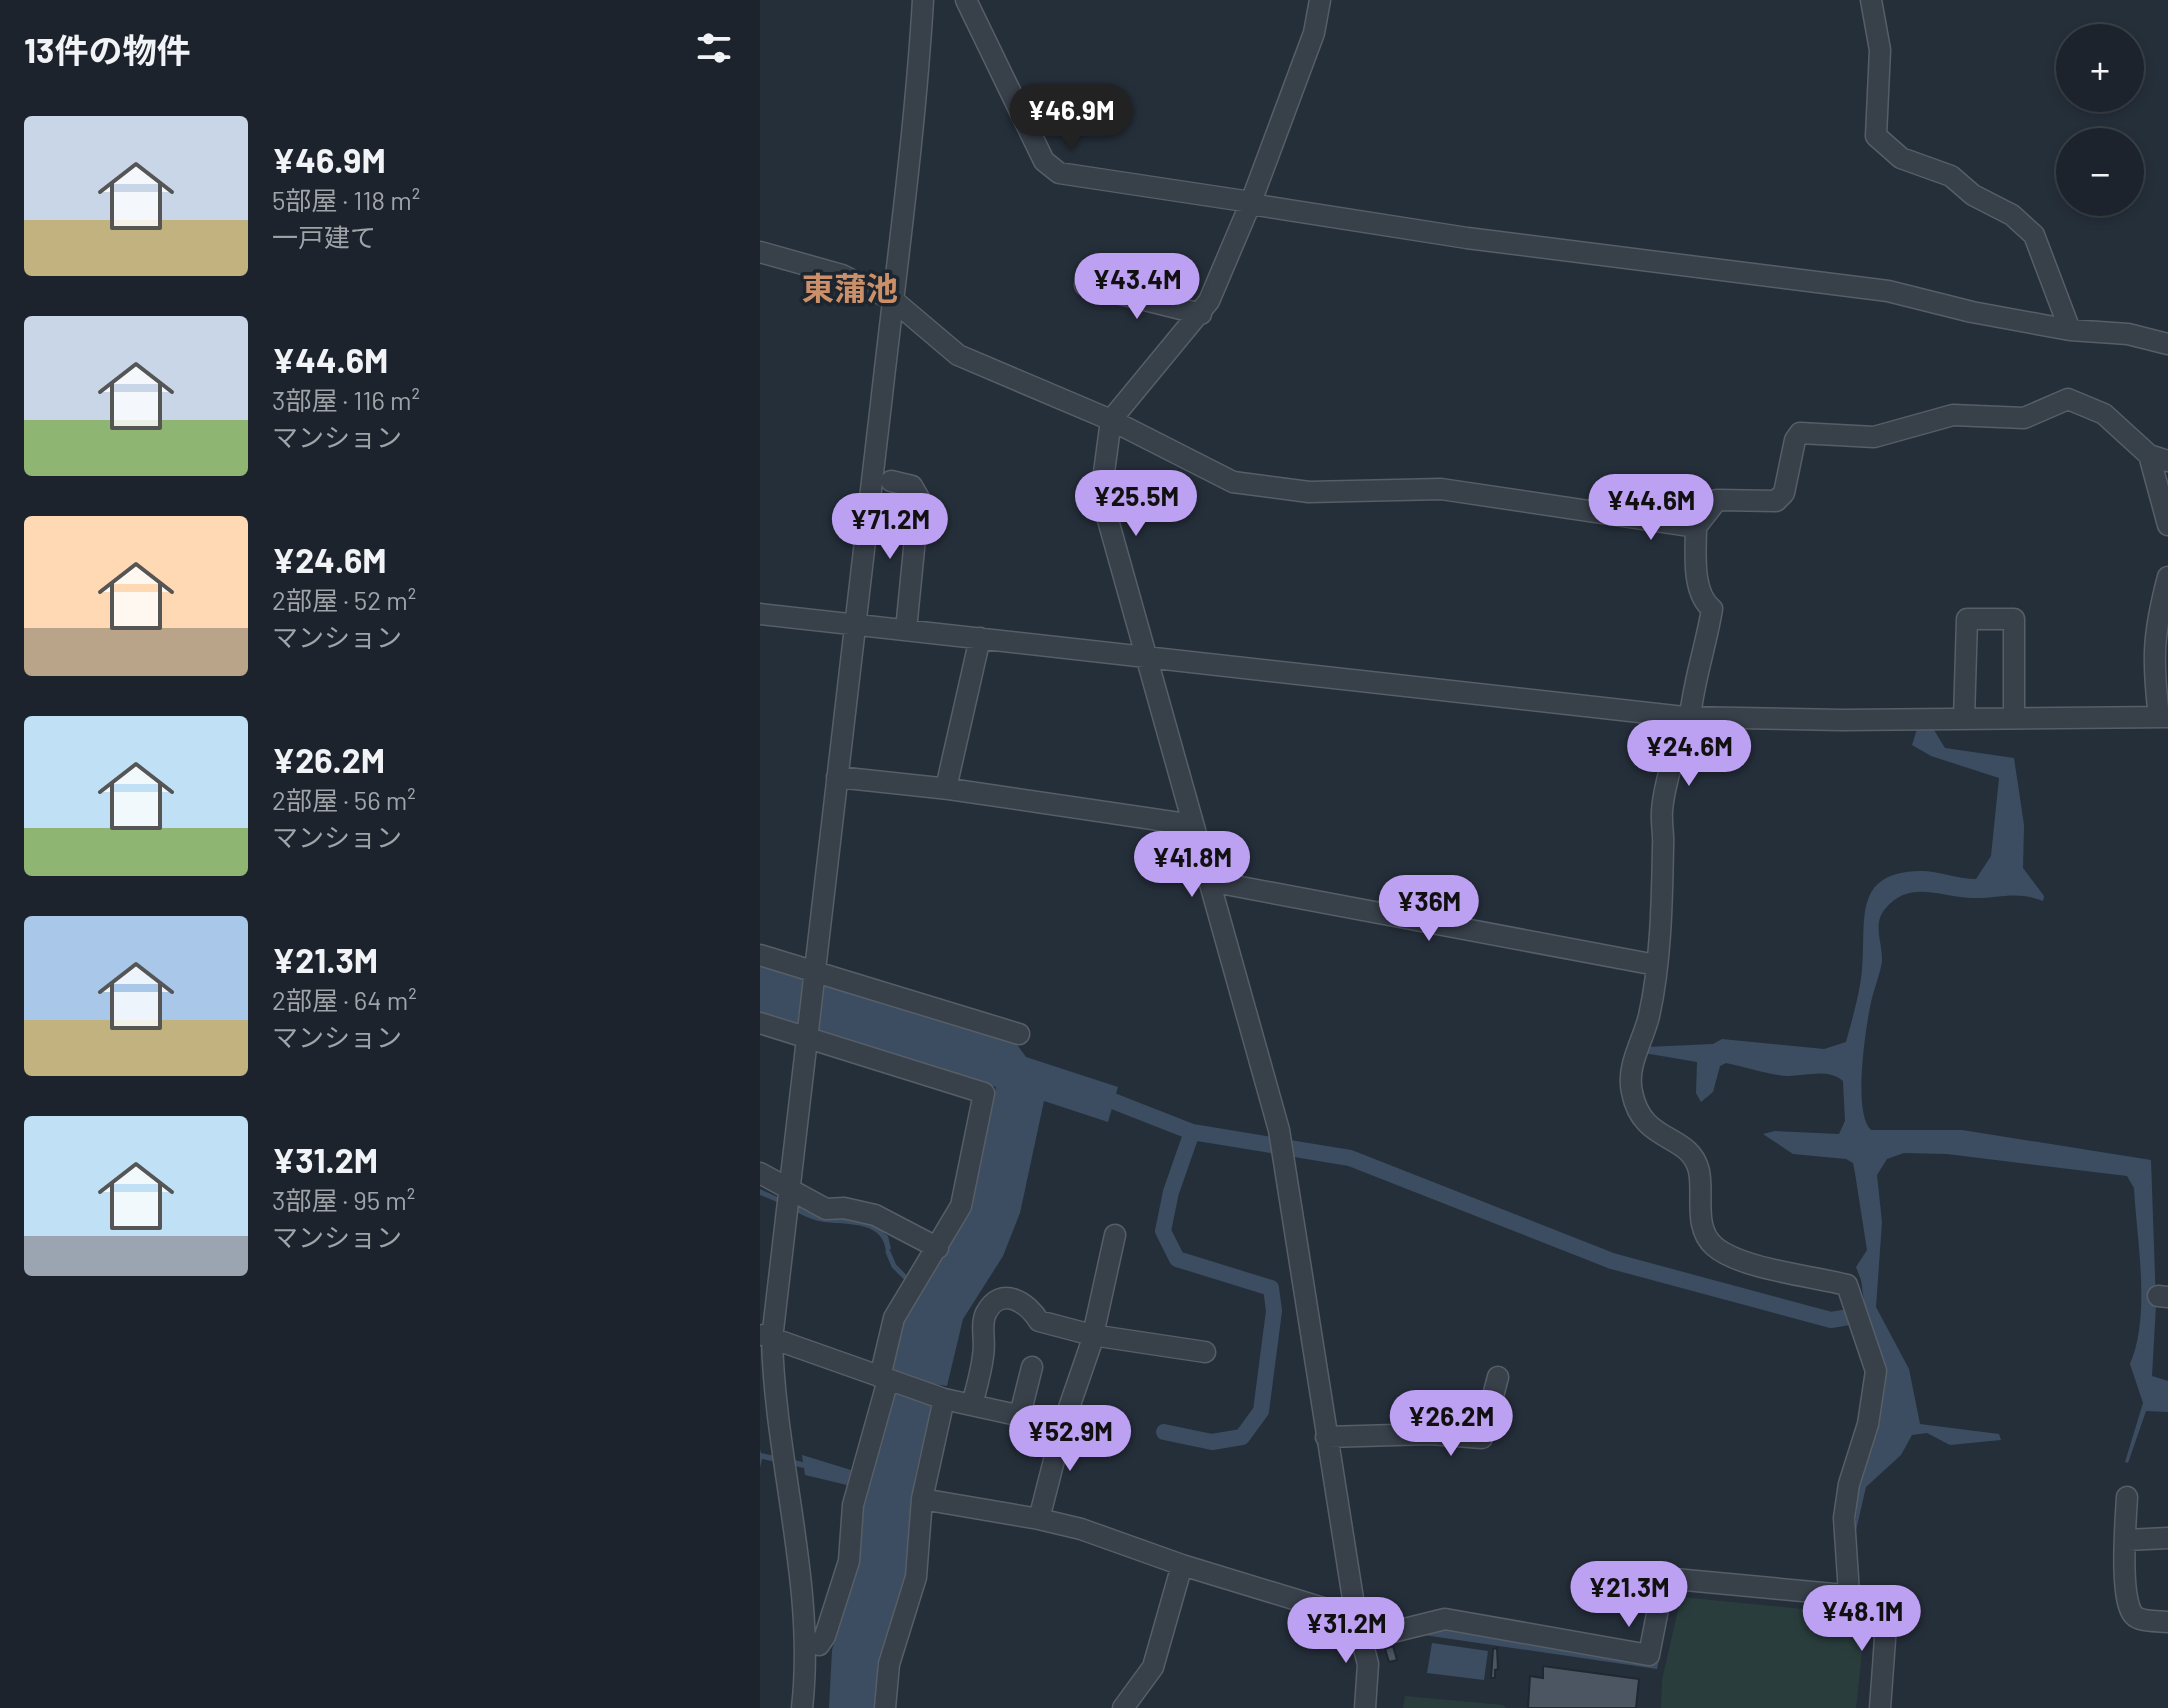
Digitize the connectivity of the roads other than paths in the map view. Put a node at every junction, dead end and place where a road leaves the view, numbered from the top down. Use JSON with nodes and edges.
{"nodes":[{"id":1,"x":923,"y":0,"type":"edge"},
{"id":2,"x":966,"y":0,"type":"edge"},
{"id":3,"x":1320,"y":0,"type":"edge"},
{"id":4,"x":1871,"y":0,"type":"edge"},
{"id":5,"x":1250,"y":203,"type":"junction"},
{"id":6,"x":760,"y":252,"type":"edge"},
{"id":7,"x":1085,"y":285,"type":"dead end"},
{"id":8,"x":893,"y":300,"type":"junction"},
{"id":9,"x":1201,"y":314,"type":"junction"},
{"id":10,"x":2070,"y":330,"type":"junction"},
{"id":11,"x":2168,"y":344,"type":"edge"},
{"id":12,"x":1111,"y":420,"type":"junction"},
{"id":13,"x":2158,"y":458,"type":"edge"},
{"id":14,"x":891,"y":481,"type":"dead end"},
{"id":15,"x":2168,"y":525,"type":"edge"},
{"id":16,"x":1696,"y":527,"type":"junction"},
{"id":17,"x":2168,"y":577,"type":"edge"},
{"id":18,"x":760,"y":614,"type":"edge"},
{"id":19,"x":857,"y":624,"type":"junction"},
{"id":20,"x":906,"y":630,"type":"junction"},
{"id":21,"x":980,"y":638,"type":"junction"},
{"id":22,"x":1146,"y":657,"type":"junction"},
{"id":23,"x":2014,"y":716,"type":"junction"},
{"id":24,"x":1687,"y":717,"type":"junction"},
{"id":25,"x":2164,"y":717,"type":"edge"},
{"id":26,"x":1964,"y":719,"type":"junction"},
{"id":27,"x":837,"y":777,"type":"junction"},
{"id":28,"x":946,"y":788,"type":"junction"},
{"id":29,"x":1193,"y":825,"type":"junction"},
{"id":30,"x":1209,"y":881,"type":"junction"},
{"id":31,"x":760,"y":955,"type":"edge"},
{"id":32,"x":1656,"y":965,"type":"junction"},
{"id":33,"x":811,"y":978,"type":"junction"},
{"id":34,"x":760,"y":1023,"type":"edge"},
{"id":35,"x":805,"y":1030,"type":"junction"},
{"id":36,"x":1019,"y":1034,"type":"dead end"},
{"id":37,"x":760,"y":1173,"type":"edge"},
{"id":38,"x":788,"y":1190,"type":"junction"},
{"id":39,"x":1115,"y":1235,"type":"dead end"},
{"id":40,"x":938,"y":1248,"type":"junction"},
{"id":41,"x":1092,"y":1335,"type":"junction"},
{"id":42,"x":766,"y":1336,"type":"edge"},
{"id":43,"x":1205,"y":1352,"type":"dead end"},
{"id":44,"x":1032,"y":1367,"type":"dead end"},
{"id":45,"x":1498,"y":1377,"type":"dead end"},
{"id":46,"x":888,"y":1380,"type":"junction"},
{"id":47,"x":938,"y":1397,"type":"junction"},
{"id":48,"x":972,"y":1405,"type":"junction"},
{"id":49,"x":1020,"y":1415,"type":"junction"},
{"id":50,"x":1063,"y":1425,"type":"junction"},
{"id":51,"x":1326,"y":1437,"type":"junction"},
{"id":52,"x":2127,"y":1497,"type":"dead end"},
{"id":53,"x":922,"y":1499,"type":"junction"},
{"id":54,"x":1039,"y":1519,"type":"junction"},
{"id":55,"x":2168,"y":1538,"type":"edge"},
{"id":56,"x":2126,"y":1540,"type":"junction"},
{"id":57,"x":1182,"y":1565,"type":"junction"},
{"id":58,"x":1849,"y":1593,"type":"junction"},
{"id":59,"x":1356,"y":1618,"type":"junction"},
{"id":60,"x":2168,"y":1622,"type":"edge"},
{"id":61,"x":1364,"y":1639,"type":"junction"},
{"id":62,"x":819,"y":1645,"type":"dead end"},
{"id":63,"x":802,"y":1708,"type":"edge"},
{"id":64,"x":885,"y":1708,"type":"edge"},
{"id":65,"x":1123,"y":1708,"type":"edge"},
{"id":66,"x":1365,"y":1708,"type":"edge"},
{"id":67,"x":1880,"y":1708,"type":"edge"}],
"edges":[{"from":1,"to":8,"type":"street"},
{"from":2,"to":5,"type":"street"},
{"from":3,"to":5,"type":"street"},
{"from":4,"to":10,"type":"street"},
{"from":5,"to":9,"type":"street"},
{"from":5,"to":10,"type":"street"},
{"from":6,"to":8,"type":"street"},
{"from":7,"to":9,"type":"street"},
{"from":8,"to":12,"type":"street"},
{"from":8,"to":19,"type":"street"},
{"from":9,"to":12,"type":"street"},
{"from":10,"to":11,"type":"street"},
{"from":12,"to":16,"type":"street"},
{"from":12,"to":22,"type":"street"},
{"from":13,"to":15,"type":"street"},
{"from":13,"to":16,"type":"street"},
{"from":14,"to":20,"type":"street"},
{"from":16,"to":24,"type":"street"},
{"from":17,"to":25,"type":"street"},
{"from":18,"to":19,"type":"street"},
{"from":19,"to":20,"type":"street"},
{"from":19,"to":27,"type":"street"},
{"from":20,"to":21,"type":"street"},
{"from":21,"to":22,"type":"street"},
{"from":21,"to":28,"type":"street"},
{"from":22,"to":24,"type":"street"},
{"from":22,"to":29,"type":"street"},
{"from":23,"to":25,"type":"street"},
{"from":23,"to":26,"type":"street"},
{"from":23,"to":26,"type":"street"},
{"from":24,"to":26,"type":"street"},
{"from":24,"to":32,"type":"street"},
{"from":27,"to":28,"type":"street"},
{"from":27,"to":33,"type":"street"},
{"from":28,"to":29,"type":"street"},
{"from":29,"to":30,"type":"street"},
{"from":30,"to":32,"type":"street"},
{"from":30,"to":51,"type":"street"},
{"from":31,"to":33,"type":"street"},
{"from":32,"to":58,"type":"street"},
{"from":33,"to":35,"type":"street"},
{"from":33,"to":36,"type":"street"},
{"from":34,"to":35,"type":"street"},
{"from":35,"to":38,"type":"street"},
{"from":35,"to":40,"type":"street"},
{"from":37,"to":38,"type":"street"},
{"from":38,"to":40,"type":"street"},
{"from":38,"to":42,"type":"street"},
{"from":39,"to":41,"type":"street"},
{"from":40,"to":46,"type":"street"},
{"from":41,"to":43,"type":"street"},
{"from":41,"to":48,"type":"street"},
{"from":41,"to":50,"type":"street"},
{"from":42,"to":46,"type":"street"},
{"from":42,"to":63,"type":"street"},
{"from":44,"to":49,"type":"street"},
{"from":45,"to":51,"type":"street"},
{"from":46,"to":47,"type":"street"},
{"from":46,"to":62,"type":"street"},
{"from":47,"to":48,"type":"street"},
{"from":47,"to":53,"type":"street"},
{"from":48,"to":49,"type":"street"},
{"from":49,"to":50,"type":"street"},
{"from":50,"to":54,"type":"street"},
{"from":51,"to":59,"type":"street"},
{"from":52,"to":56,"type":"street"},
{"from":53,"to":54,"type":"street"},
{"from":53,"to":64,"type":"street"},
{"from":54,"to":57,"type":"street"},
{"from":55,"to":56,"type":"street"},
{"from":56,"to":60,"type":"street"},
{"from":57,"to":59,"type":"street"},
{"from":57,"to":65,"type":"street"},
{"from":58,"to":61,"type":"street"},
{"from":58,"to":67,"type":"street"},
{"from":59,"to":61,"type":"street"},
{"from":61,"to":66,"type":"street"}]}
